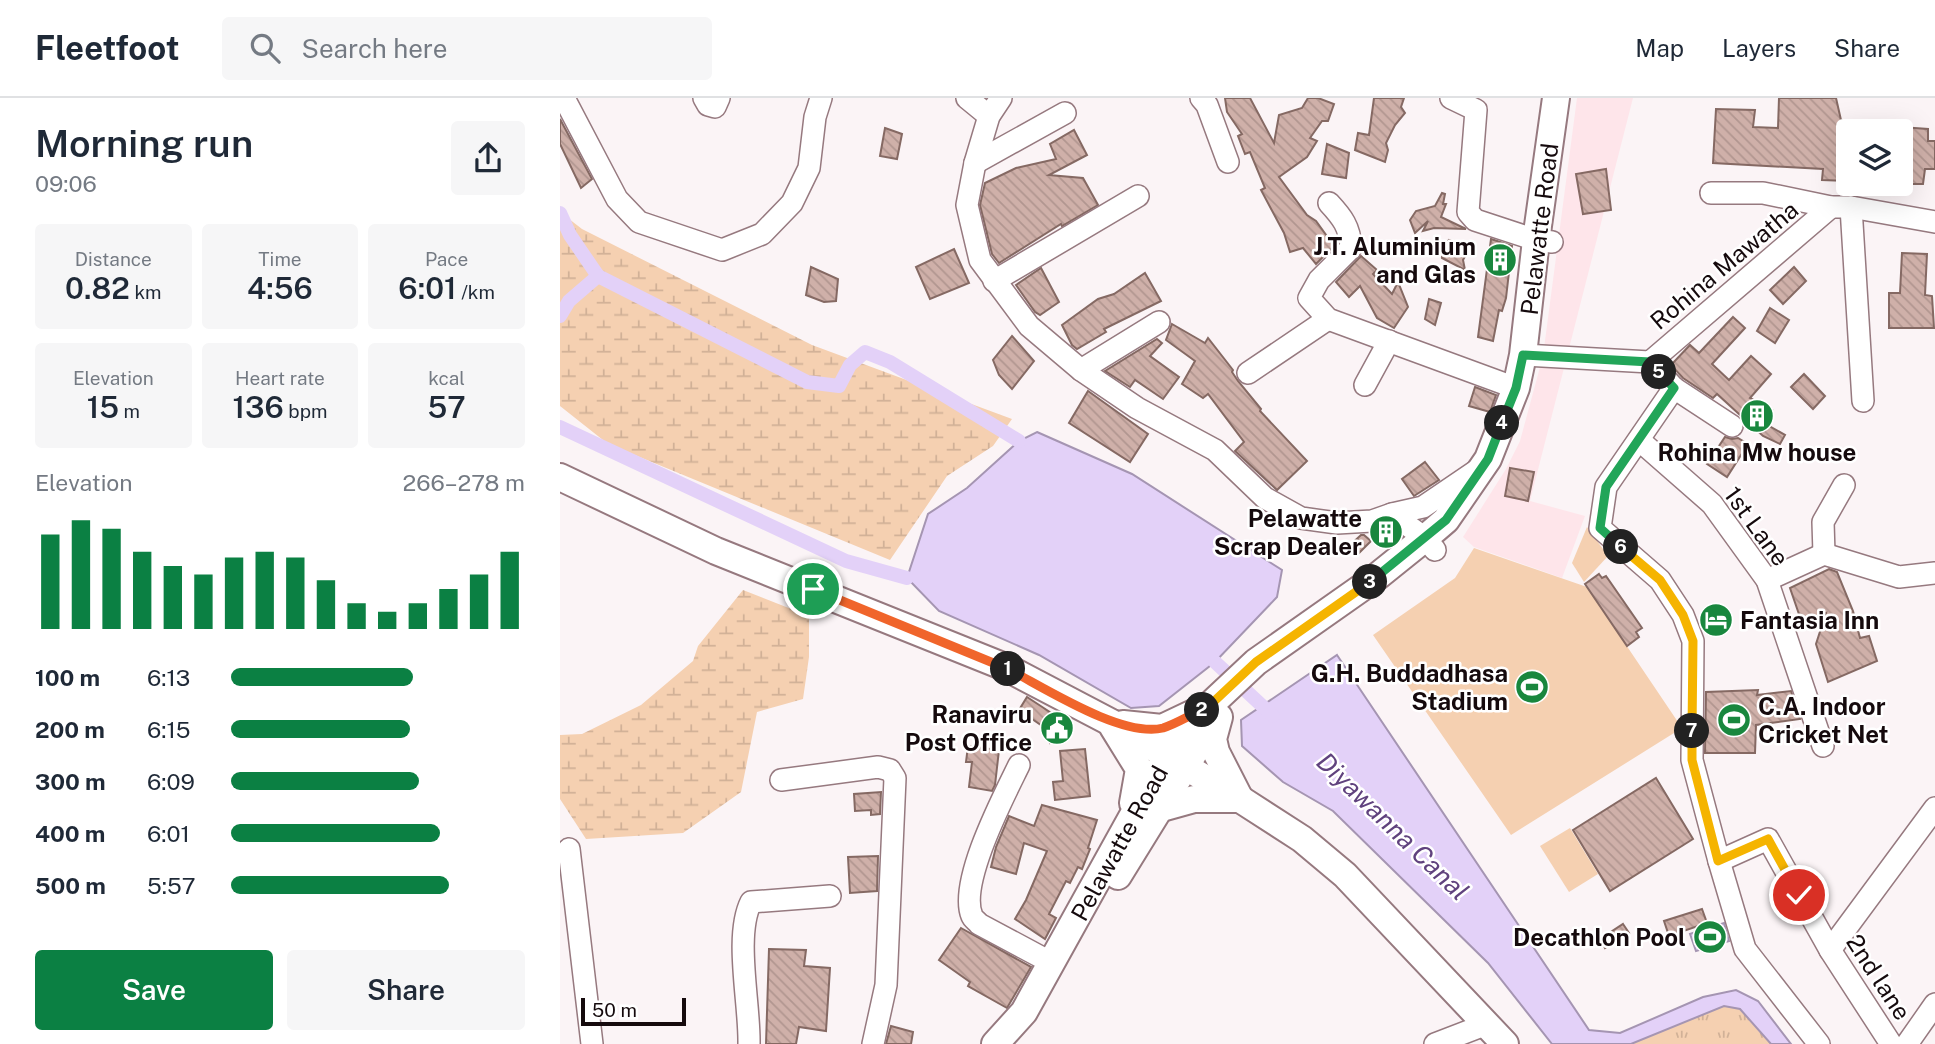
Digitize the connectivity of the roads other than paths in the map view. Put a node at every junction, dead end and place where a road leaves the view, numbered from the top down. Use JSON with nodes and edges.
{"nodes":[{"id":1,"x":564,"y":98,"type":"edge"},
{"id":2,"x":705,"y":98,"type":"edge"},
{"id":3,"x":719,"y":98,"type":"edge"},
{"id":4,"x":821,"y":98,"type":"edge"},
{"id":5,"x":967,"y":98,"type":"edge"},
{"id":6,"x":1001,"y":98,"type":"edge"},
{"id":7,"x":1451,"y":98,"type":"edge"},
{"id":8,"x":1556,"y":98,"type":"edge"},
{"id":9,"x":1572,"y":98,"type":"edge"},
{"id":10,"x":1207,"y":100,"type":"edge"},
{"id":11,"x":1065,"y":113,"type":"dead end"},
{"id":12,"x":989,"y":116,"type":"junction"},
{"id":13,"x":1228,"y":162,"type":"dead end"},
{"id":14,"x":975,"y":163,"type":"junction"},
{"id":15,"x":1711,"y":193,"type":"dead end"},
{"id":16,"x":1138,"y":196,"type":"dead end"},
{"id":17,"x":1329,"y":203,"type":"dead end"},
{"id":18,"x":1841,"y":207,"type":"junction"},
{"id":19,"x":1935,"y":222,"type":"edge"},
{"id":20,"x":1544,"y":241,"type":"junction"},
{"id":21,"x":994,"y":282,"type":"junction"},
{"id":22,"x":1328,"y":319,"type":"junction"},
{"id":23,"x":1159,"y":322,"type":"dead end"},
{"id":24,"x":1389,"y":341,"type":"junction"},
{"id":25,"x":1531,"y":355,"type":"junction"},
{"id":26,"x":1650,"y":362,"type":"junction"},
{"id":27,"x":1081,"y":370,"type":"junction"},
{"id":28,"x":1248,"y":373,"type":"dead end"},
{"id":29,"x":1365,"y":385,"type":"dead end"},
{"id":30,"x":1516,"y":388,"type":"junction"},
{"id":31,"x":1674,"y":388,"type":"junction"},
{"id":32,"x":1863,"y":401,"type":"dead end"},
{"id":33,"x":1732,"y":426,"type":"dead end"},
{"id":34,"x":1639,"y":440,"type":"junction"},
{"id":35,"x":1484,"y":466,"type":"junction"},
{"id":36,"x":560,"y":477,"type":"edge"},
{"id":37,"x":1844,"y":485,"type":"dead end"},
{"id":38,"x":1392,"y":514,"type":"junction"},
{"id":39,"x":1430,"y":544,"type":"junction"},
{"id":40,"x":1824,"y":554,"type":"junction"},
{"id":41,"x":1935,"y":573,"type":"edge"},
{"id":42,"x":1767,"y":580,"type":"junction"},
{"id":43,"x":1216,"y":710,"type":"junction"},
{"id":44,"x":1110,"y":722,"type":"junction"},
{"id":45,"x":1823,"y":746,"type":"dead end"},
{"id":46,"x":1176,"y":761,"type":"junction"},
{"id":47,"x":1019,"y":765,"type":"dead end"},
{"id":48,"x":780,"y":780,"type":"dead end"},
{"id":49,"x":1240,"y":799,"type":"junction"},
{"id":50,"x":1935,"y":808,"type":"edge"},
{"id":51,"x":1158,"y":809,"type":"junction"},
{"id":52,"x":1131,"y":817,"type":"junction"},
{"id":53,"x":569,"y":849,"type":"dead end"},
{"id":54,"x":1718,"y":861,"type":"junction"},
{"id":55,"x":830,"y":896,"type":"dead end"},
{"id":56,"x":1830,"y":950,"type":"junction"},
{"id":57,"x":1052,"y":963,"type":"junction"},
{"id":58,"x":1935,"y":1004,"type":"edge"},
{"id":59,"x":1487,"y":1024,"type":"junction"},
{"id":60,"x":1003,"y":1043,"type":"edge"},
{"id":61,"x":592,"y":1044,"type":"edge"},
{"id":62,"x":749,"y":1044,"type":"edge"},
{"id":63,"x":873,"y":1044,"type":"edge"},
{"id":64,"x":1434,"y":1044,"type":"edge"},
{"id":65,"x":1505,"y":1044,"type":"edge"},
{"id":66,"x":1819,"y":1044,"type":"edge"},
{"id":67,"x":1891,"y":1044,"type":"edge"},
{"id":68,"x":1907,"y":1044,"type":"edge"}],
"edges":[{"from":1,"to":4,"type":"street"},
{"from":2,"to":3,"type":"street"},
{"from":5,"to":12,"type":"street"},
{"from":6,"to":12,"type":"street"},
{"from":7,"to":20,"type":"street"},
{"from":8,"to":20,"type":"main road","name":"Pelawatte Road"},
{"from":9,"to":20,"type":"main road","name":"Pelawatte Road"},
{"from":10,"to":13,"type":"street"},
{"from":11,"to":14,"type":"street"},
{"from":12,"to":14,"type":"street"},
{"from":14,"to":21,"type":"street"},
{"from":15,"to":18,"type":"street"},
{"from":16,"to":21,"type":"street"},
{"from":17,"to":22,"type":"street"},
{"from":18,"to":19,"type":"street"},
{"from":18,"to":26,"type":"street","name":"Rohina Mawatha"},
{"from":18,"to":32,"type":"street"},
{"from":20,"to":25,"type":"main road","name":"Pelawatte Road"},
{"from":21,"to":27,"type":"street"},
{"from":22,"to":24,"type":"street"},
{"from":22,"to":28,"type":"street"},
{"from":23,"to":27,"type":"street"},
{"from":24,"to":29,"type":"street"},
{"from":24,"to":30,"type":"street"},
{"from":25,"to":26,"type":"street","name":"Rohina Mawatha"},
{"from":25,"to":30,"type":"main road","name":"Pelawatte Road"},
{"from":25,"to":39,"type":"main road","name":"Pelawatte Road"},
{"from":26,"to":31,"type":"street","name":"Rohina Mawatha"},
{"from":27,"to":38,"type":"street"},
{"from":30,"to":35,"type":"main road","name":"Pelawatte Road"},
{"from":31,"to":33,"type":"street","name":"Rohina Mawatha"},
{"from":31,"to":34,"type":"street"},
{"from":34,"to":42,"type":"street","name":"1st Lane"},
{"from":34,"to":54,"type":"street"},
{"from":35,"to":38,"type":"street"},
{"from":35,"to":39,"type":"main road","name":"Pelawatte Road"},
{"from":36,"to":44,"type":"main road"},
{"from":37,"to":40,"type":"street"},
{"from":38,"to":39,"type":"street"},
{"from":39,"to":43,"type":"main road","name":"Pelawatte Road"},
{"from":40,"to":41,"type":"street"},
{"from":40,"to":42,"type":"street"},
{"from":42,"to":45,"type":"street","name":"1st Lane"},
{"from":43,"to":44,"type":"main road"},
{"from":43,"to":46,"type":"main road","name":"Pelawatte Road"},
{"from":43,"to":49,"type":"main road"},
{"from":44,"to":46,"type":"main road"},
{"from":44,"to":52,"type":"main road"},
{"from":46,"to":49,"type":"main road"},
{"from":46,"to":51,"type":"main road","name":"Pelawatte Road"},
{"from":46,"to":52,"type":"main road","name":"Pelawatte Road"},
{"from":47,"to":57,"type":"street"},
{"from":48,"to":63,"type":"street"},
{"from":49,"to":51,"type":"main road"},
{"from":49,"to":59,"type":"main road"},
{"from":50,"to":56,"type":"street"},
{"from":51,"to":60,"type":"main road","name":"Pelawatte Road"},
{"from":52,"to":57,"type":"main road","name":"Pelawatte Road"},
{"from":53,"to":61,"type":"street"},
{"from":54,"to":56,"type":"street","name":"2nd lane"},
{"from":54,"to":66,"type":"street"},
{"from":55,"to":62,"type":"street"},
{"from":56,"to":67,"type":"street","name":"2nd lane"},
{"from":57,"to":60,"type":"main road","name":"Pelawatte Road"},
{"from":58,"to":68,"type":"street"},
{"from":59,"to":64,"type":"street"},
{"from":59,"to":65,"type":"main road"}]}
